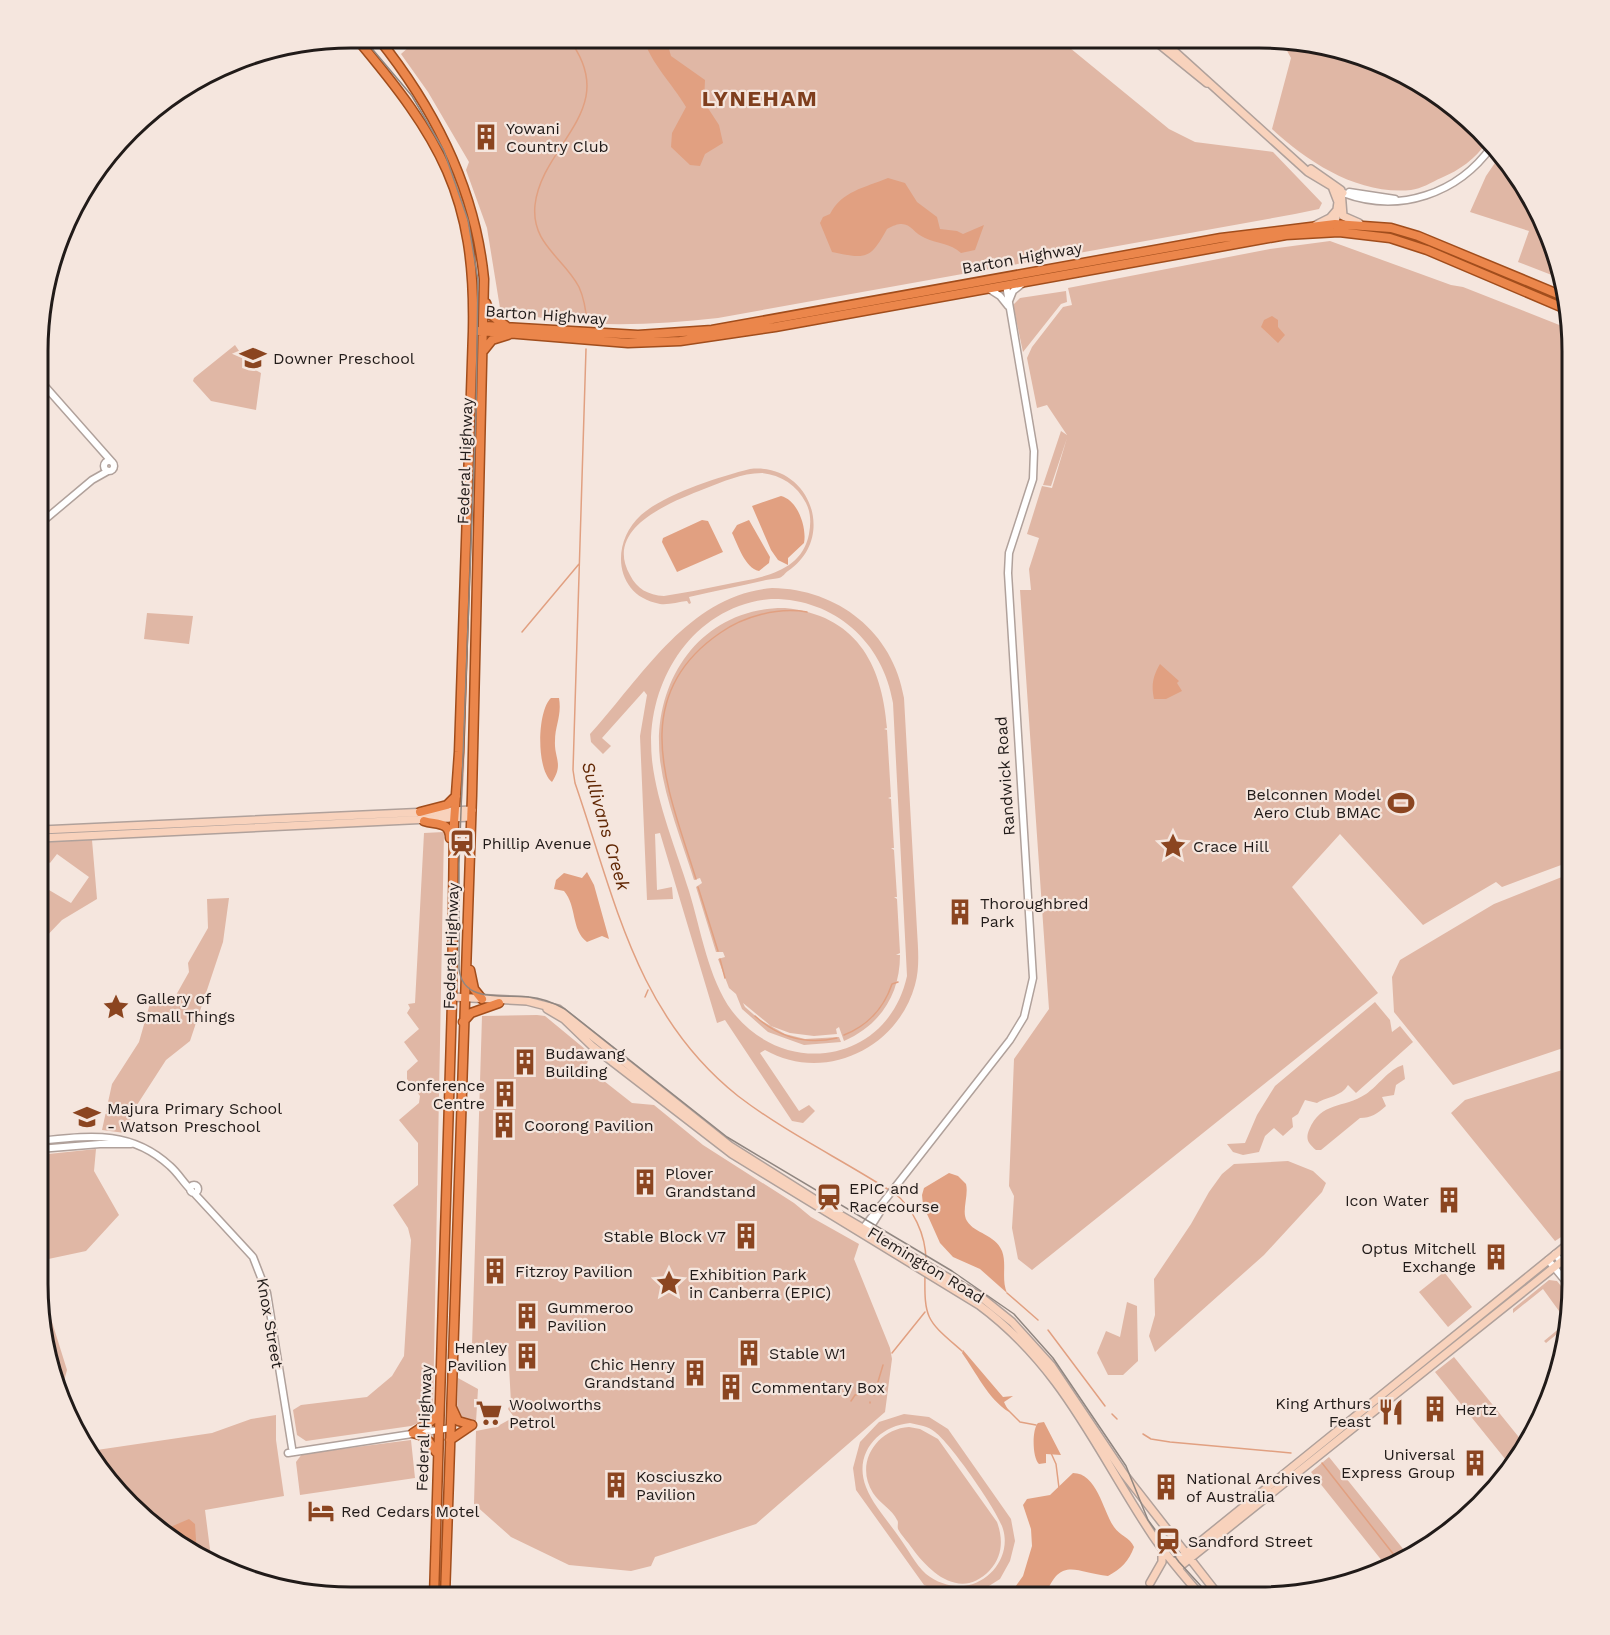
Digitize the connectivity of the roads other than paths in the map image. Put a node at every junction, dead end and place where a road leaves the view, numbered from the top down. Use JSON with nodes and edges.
{"nodes":[{"id":1,"x":364,"y":48,"type":"edge"},
{"id":2,"x":386,"y":48,"type":"edge"},
{"id":3,"x":1163,"y":48,"type":"edge"},
{"id":4,"x":1171,"y":48,"type":"edge"},
{"id":5,"x":1215,"y":88,"type":"junction"},
{"id":6,"x":1488,"y":152,"type":"edge"},
{"id":7,"x":1334,"y":187,"type":"junction"},
{"id":8,"x":1344,"y":194,"type":"junction"},
{"id":9,"x":1361,"y":197,"type":"junction"},
{"id":10,"x":1339,"y":206,"type":"junction"},
{"id":11,"x":1335,"y":224,"type":"junction"},
{"id":12,"x":1365,"y":224,"type":"junction"},
{"id":13,"x":1316,"y":225,"type":"junction"},
{"id":14,"x":1347,"y":232,"type":"junction"},
{"id":15,"x":1003,"y":282,"type":"junction"},
{"id":16,"x":1029,"y":282,"type":"junction"},
{"id":17,"x":984,"y":288,"type":"junction"},
{"id":18,"x":1556,"y":293,"type":"edge"},
{"id":19,"x":484,"y":297,"type":"junction"},
{"id":20,"x":1558,"y":306,"type":"edge"},
{"id":21,"x":1008,"y":307,"type":"junction"},
{"id":22,"x":473,"y":328,"type":"junction"},
{"id":23,"x":484,"y":329,"type":"junction"},
{"id":24,"x":511,"y":331,"type":"junction"},
{"id":25,"x":483,"y":352,"type":"junction"},
{"id":26,"x":48,"y":390,"type":"edge"},
{"id":27,"x":48,"y":517,"type":"edge"},
{"id":28,"x":456,"y":796,"type":"junction"},
{"id":29,"x":420,"y":812,"type":"junction"},
{"id":30,"x":472,"y":814,"type":"junction"},
{"id":31,"x":454,"y":815,"type":"junction"},
{"id":32,"x":424,"y":821,"type":"junction"},
{"id":33,"x":48,"y":830,"type":"edge"},
{"id":34,"x":48,"y":838,"type":"edge"},
{"id":35,"x":452,"y":874,"type":"junction"},
{"id":36,"x":466,"y":929,"type":"junction"},
{"id":37,"x":482,"y":999,"type":"junction"},
{"id":38,"x":452,"y":1000,"type":"junction"},
{"id":39,"x":464,"y":1000,"type":"junction"},
{"id":40,"x":499,"y":1003,"type":"junction"},
{"id":41,"x":463,"y":1022,"type":"junction"},
{"id":42,"x":48,"y":1140,"type":"edge"},
{"id":43,"x":133,"y":1144,"type":"junction"},
{"id":44,"x":48,"y":1148,"type":"edge"},
{"id":45,"x":769,"y":1173,"type":"junction"},
{"id":46,"x":863,"y":1232,"type":"junction"},
{"id":47,"x":1562,"y":1249,"type":"edge"},
{"id":48,"x":1555,"y":1254,"type":"junction"},
{"id":49,"x":1548,"y":1260,"type":"junction"},
{"id":50,"x":1561,"y":1261,"type":"joint"},
{"id":51,"x":1554,"y":1267,"type":"junction"},
{"id":52,"x":1562,"y":1277,"type":"edge"},
{"id":53,"x":452,"y":1408,"type":"junction"},
{"id":54,"x":439,"y":1412,"type":"junction"},
{"id":55,"x":451,"y":1428,"type":"junction"},
{"id":56,"x":439,"y":1430,"type":"junction"},
{"id":57,"x":413,"y":1433,"type":"junction"},
{"id":58,"x":450,"y":1440,"type":"junction"},
{"id":59,"x":438,"y":1455,"type":"junction"},
{"id":60,"x":1162,"y":1549,"type":"junction"},
{"id":61,"x":1187,"y":1555,"type":"junction"},
{"id":62,"x":1176,"y":1566,"type":"junction"},
{"id":63,"x":1150,"y":1583,"type":"dead end"},
{"id":64,"x":434,"y":1587,"type":"edge"},
{"id":65,"x":446,"y":1587,"type":"edge"},
{"id":66,"x":1194,"y":1587,"type":"edge"},
{"id":67,"x":1212,"y":1587,"type":"edge"}],
"edges":[{"from":1,"to":22,"type":"highway","name":"Federal Highway"},
{"from":2,"to":19,"type":"highway","name":"Federal Highway"},
{"from":3,"to":5,"type":"main road"},
{"from":4,"to":5,"type":"main road"},
{"from":5,"to":7,"type":"main road"},
{"from":6,"to":9,"type":"street"},
{"from":7,"to":8,"type":"main road"},
{"from":7,"to":9,"type":"street"},
{"from":7,"to":10,"type":"main road"},
{"from":8,"to":9,"type":"street"},
{"from":8,"to":10,"type":"main road"},
{"from":9,"to":10,"type":"street"},
{"from":10,"to":11,"type":"main road"},
{"from":10,"to":12,"type":"main road"},
{"from":10,"to":13,"type":"main road"},
{"from":11,"to":12,"type":"highway","name":"Barton Highway"},
{"from":11,"to":13,"type":"highway","name":"Barton Highway"},
{"from":11,"to":14,"type":"highway"},
{"from":12,"to":18,"type":"highway","name":"Barton Highway"},
{"from":13,"to":15,"type":"highway","name":"Barton Highway"},
{"from":14,"to":16,"type":"highway","name":"Barton Highway"},
{"from":14,"to":20,"type":"highway","name":"Barton Highway"},
{"from":15,"to":16,"type":"highway","name":"Barton Highway"},
{"from":15,"to":17,"type":"highway","name":"Barton Highway"},
{"from":15,"to":21,"type":"street","name":"Randwick Road"},
{"from":15,"to":24,"type":"highway","name":"Barton Highway"},
{"from":16,"to":21,"type":"street"},
{"from":17,"to":21,"type":"street"},
{"from":17,"to":24,"type":"highway","name":"Barton Highway"},
{"from":19,"to":23,"type":"highway","name":"Federal Highway"},
{"from":19,"to":24,"type":"highway"},
{"from":21,"to":46,"type":"street","name":"Randwick Road"},
{"from":22,"to":23,"type":"highway","name":"Barton Highway"},
{"from":22,"to":28,"type":"highway","name":"Federal Highway"},
{"from":23,"to":24,"type":"highway","name":"Barton Highway"},
{"from":23,"to":25,"type":"highway","name":"Federal Highway"},
{"from":24,"to":25,"type":"highway"},
{"from":25,"to":30,"type":"highway","name":"Federal Highway"},
{"from":26,"to":27,"type":"street"},
{"from":28,"to":29,"type":"highway"},
{"from":28,"to":31,"type":"highway","name":"Federal Highway"},
{"from":29,"to":31,"type":"main road"},
{"from":29,"to":33,"type":"main road"},
{"from":30,"to":31,"type":"main road"},
{"from":30,"to":36,"type":"highway","name":"Federal Highway"},
{"from":31,"to":32,"type":"main road"},
{"from":31,"to":35,"type":"highway","name":"Federal Highway"},
{"from":32,"to":34,"type":"main road"},
{"from":32,"to":35,"type":"highway"},
{"from":35,"to":38,"type":"highway","name":"Federal Highway"},
{"from":36,"to":37,"type":"highway"},
{"from":36,"to":39,"type":"highway","name":"Federal Highway"},
{"from":37,"to":39,"type":"main road","name":"Flemington Road"},
{"from":37,"to":45,"type":"main road","name":"Flemington Road"},
{"from":38,"to":39,"type":"main road","name":"Flemington Road"},
{"from":38,"to":54,"type":"highway","name":"Federal Highway"},
{"from":39,"to":40,"type":"main road","name":"Flemington Road"},
{"from":39,"to":41,"type":"highway","name":"Federal Highway"},
{"from":40,"to":41,"type":"highway"},
{"from":40,"to":45,"type":"main road","name":"Flemington Road"},
{"from":41,"to":53,"type":"highway","name":"Federal Highway"},
{"from":42,"to":43,"type":"street","name":"Knox Street"},
{"from":43,"to":44,"type":"street","name":"Knox Street"},
{"from":43,"to":57,"type":"street","name":"Knox Street"},
{"from":45,"to":46,"type":"main road","name":"Flemington Road"},
{"from":46,"to":60,"type":"main road","name":"Flemington Road"},
{"from":46,"to":61,"type":"main road","name":"Flemington Road"},
{"from":47,"to":48,"type":"main road"},
{"from":48,"to":49,"type":"main road"},
{"from":48,"to":50,"type":"street"},
{"from":49,"to":51,"type":"street"},
{"from":49,"to":61,"type":"main road"},
{"from":50,"to":51,"type":"main road"},
{"from":51,"to":52,"type":"street"},
{"from":51,"to":61,"type":"main road"},
{"from":53,"to":55,"type":"highway","name":"Federal Highway"},
{"from":53,"to":58,"type":"highway"},
{"from":54,"to":56,"type":"highway","name":"Federal Highway"},
{"from":54,"to":57,"type":"highway"},
{"from":55,"to":56,"type":"street"},
{"from":55,"to":58,"type":"highway","name":"Federal Highway"},
{"from":56,"to":57,"type":"street"},
{"from":56,"to":59,"type":"highway","name":"Federal Highway"},
{"from":57,"to":59,"type":"highway"},
{"from":58,"to":65,"type":"highway","name":"Federal Highway"},
{"from":59,"to":64,"type":"highway","name":"Federal Highway"},
{"from":60,"to":62,"type":"main road","name":"Flemington Road"},
{"from":60,"to":63,"type":"main road"},
{"from":61,"to":62,"type":"main road"},
{"from":61,"to":67,"type":"main road","name":"Flemington Road"},
{"from":62,"to":66,"type":"main road","name":"Flemington Road"}]}
